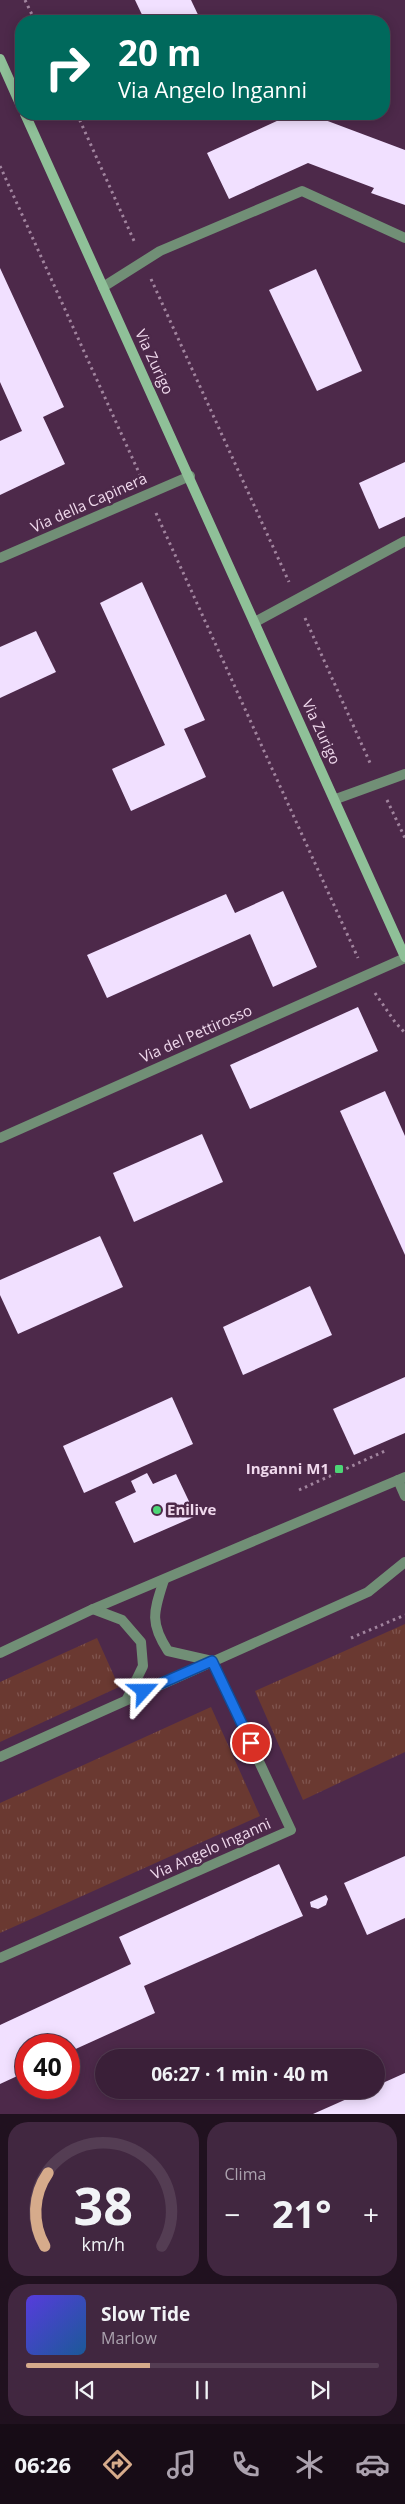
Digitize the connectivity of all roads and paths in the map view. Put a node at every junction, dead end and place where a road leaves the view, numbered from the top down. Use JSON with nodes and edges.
{"nodes":[{"id":1,"x":25,"y":0,"type":"edge"},
{"id":2,"x":32,"y":15,"type":"edge"},
{"id":3,"x":1,"y":59,"type":"edge"},
{"id":4,"x":15,"y":92,"type":"edge"},
{"id":5,"x":28,"y":120,"type":"edge"},
{"id":6,"x":80,"y":120,"type":"edge"},
{"id":7,"x":0,"y":166,"type":"edge"},
{"id":8,"x":405,"y":238,"type":"edge"},
{"id":9,"x":143,"y":261,"type":"junction"},
{"id":10,"x":103,"y":286,"type":"junction"},
{"id":11,"x":140,"y":476,"type":"dead end"},
{"id":12,"x":190,"y":476,"type":"junction"},
{"id":13,"x":153,"y":505,"type":"dead end"},
{"id":14,"x":405,"y":541,"type":"edge"},
{"id":15,"x":0,"y":558,"type":"edge"},
{"id":16,"x":297,"y":600,"type":"junction"},
{"id":17,"x":255,"y":622,"type":"junction"},
{"id":18,"x":405,"y":774,"type":"edge"},
{"id":19,"x":380,"y":783,"type":"junction"},
{"id":20,"x":336,"y":799,"type":"junction"},
{"id":21,"x":405,"y":838,"type":"edge"},
{"id":22,"x":405,"y":958,"type":"edge"},
{"id":23,"x":358,"y":959,"type":"dead end"},
{"id":24,"x":375,"y":993,"type":"dead end"},
{"id":25,"x":405,"y":1033,"type":"edge"},
{"id":26,"x":0,"y":1138,"type":"edge"},
{"id":27,"x":385,"y":1451,"type":"dead end"},
{"id":28,"x":401,"y":1478,"type":"edge"},
{"id":29,"x":299,"y":1490,"type":"dead end"},
{"id":30,"x":405,"y":1496,"type":"edge"},
{"id":31,"x":405,"y":1562,"type":"edge"},
{"id":32,"x":164,"y":1580,"type":"junction"},
{"id":33,"x":93,"y":1610,"type":"junction"},
{"id":34,"x":405,"y":1615,"type":"edge"},
{"id":35,"x":351,"y":1638,"type":"dead end"},
{"id":36,"x":0,"y":1653,"type":"edge"},
{"id":37,"x":212,"y":1661,"type":"junction"},
{"id":38,"x":127,"y":1699,"type":"junction"},
{"id":39,"x":0,"y":1757,"type":"edge"},
{"id":40,"x":0,"y":1958,"type":"edge"}],
"edges":[{"from":1,"to":2,"type":"path"},
{"from":3,"to":4,"type":"main road"},
{"from":5,"to":10,"type":"main road","name":"Via Zurigo"},
{"from":6,"to":9,"type":"path"},
{"from":7,"to":11,"type":"path"},
{"from":8,"to":9,"type":"street"},
{"from":9,"to":10,"type":"street"},
{"from":9,"to":16,"type":"path"},
{"from":10,"to":12,"type":"main road","name":"Via Zurigo"},
{"from":12,"to":15,"type":"street","name":"Via della Capinera"},
{"from":12,"to":17,"type":"main road","name":"Via Zurigo"},
{"from":13,"to":23,"type":"path"},
{"from":14,"to":16,"type":"street"},
{"from":16,"to":17,"type":"street"},
{"from":16,"to":19,"type":"path"},
{"from":17,"to":20,"type":"main road","name":"Via Zurigo"},
{"from":18,"to":19,"type":"street"},
{"from":19,"to":20,"type":"street"},
{"from":19,"to":21,"type":"path"},
{"from":20,"to":22,"type":"main road","name":"Via Zurigo"},
{"from":22,"to":26,"type":"street","name":"Via del Pettirosso"},
{"from":24,"to":25,"type":"path"},
{"from":27,"to":29,"type":"path"},
{"from":28,"to":30,"type":"street"},
{"from":28,"to":32,"type":"street"},
{"from":31,"to":37,"type":"street"},
{"from":32,"to":33,"type":"street"},
{"from":32,"to":37,"type":"street"},
{"from":33,"to":36,"type":"street"},
{"from":33,"to":38,"type":"street"},
{"from":34,"to":35,"type":"path"},
{"from":37,"to":38,"type":"street"},
{"from":37,"to":40,"type":"street","name":"Via Angelo Inganni"},
{"from":38,"to":39,"type":"street"}]}
